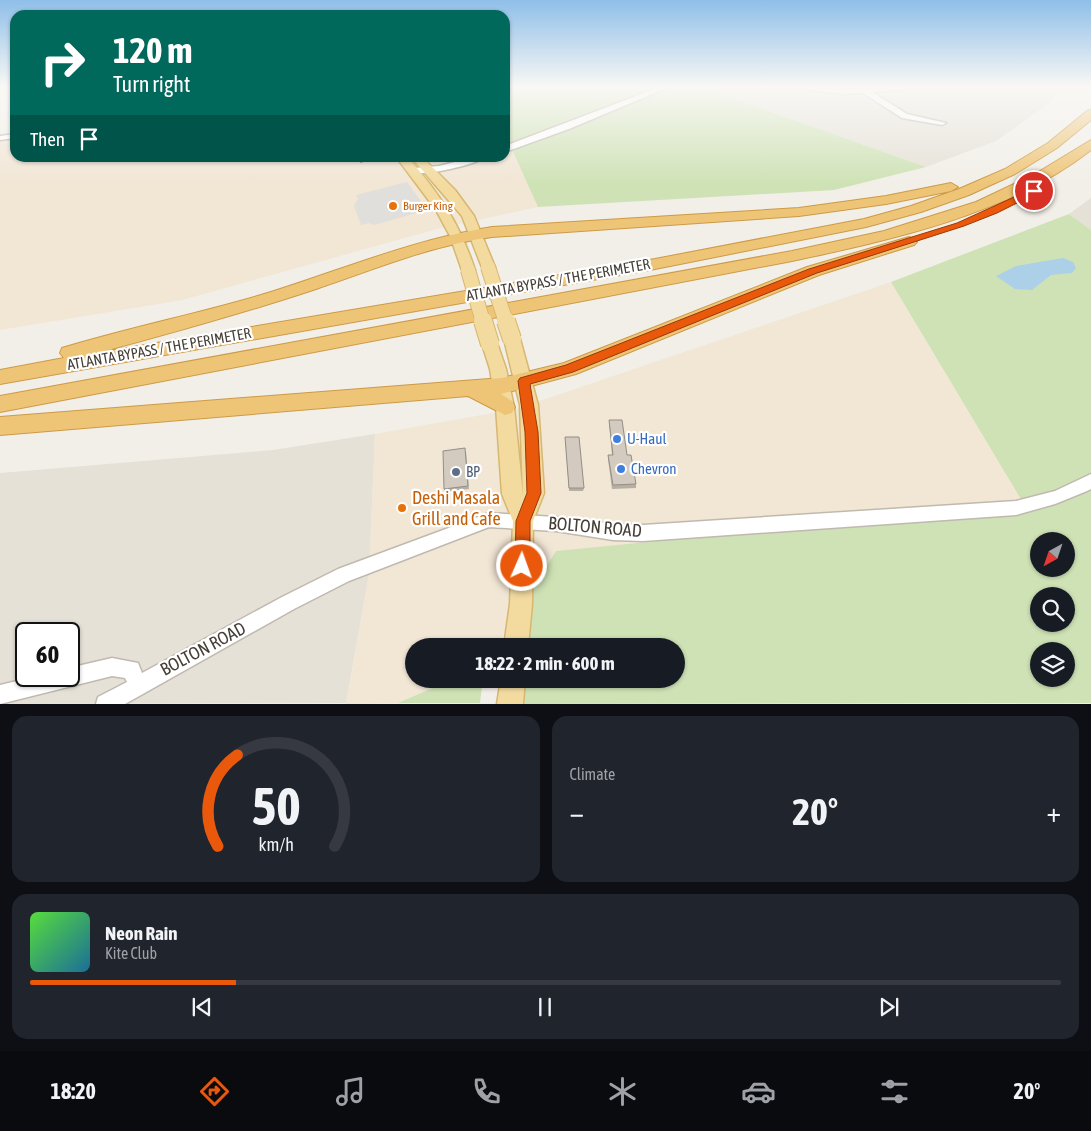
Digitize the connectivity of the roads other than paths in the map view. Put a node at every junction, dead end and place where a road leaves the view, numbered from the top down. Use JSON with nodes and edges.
{"nodes":[{"id":1,"x":583,"y":120,"type":"edge"},
{"id":2,"x":929,"y":120,"type":"edge"},
{"id":3,"x":1085,"y":120,"type":"edge"},
{"id":4,"x":942,"y":122,"type":"dead end"},
{"id":5,"x":1091,"y":144,"type":"edge"},
{"id":6,"x":510,"y":147,"type":"edge"},
{"id":7,"x":1074,"y":157,"type":"junction"},
{"id":8,"x":406,"y":162,"type":"edge"},
{"id":9,"x":420,"y":162,"type":"edge"},
{"id":10,"x":462,"y":162,"type":"edge"},
{"id":11,"x":429,"y":170,"type":"junction"},
{"id":12,"x":414,"y":171,"type":"junction"},
{"id":13,"x":1001,"y":176,"type":"junction"},
{"id":14,"x":474,"y":229,"type":"junction"},
{"id":15,"x":455,"y":231,"type":"junction"},
{"id":16,"x":0,"y":370,"type":"edge"},
{"id":17,"x":0,"y":377,"type":"edge"},
{"id":18,"x":524,"y":381,"type":"junction"},
{"id":19,"x":502,"y":386,"type":"junction"},
{"id":20,"x":472,"y":390,"type":"junction"},
{"id":21,"x":0,"y":404,"type":"edge"},
{"id":22,"x":505,"y":407,"type":"junction"},
{"id":23,"x":0,"y":426,"type":"edge"},
{"id":24,"x":1091,"y":481,"type":"edge"},
{"id":25,"x":523,"y":521,"type":"junction"},
{"id":26,"x":517,"y":638,"type":"edge"},
{"id":27,"x":138,"y":684,"type":"junction"},
{"id":28,"x":512,"y":688,"type":"edge"},
{"id":29,"x":0,"y":695,"type":"edge"},
{"id":30,"x":105,"y":704,"type":"edge"},
{"id":31,"x":510,"y":704,"type":"edge"}],
"edges":[{"from":1,"to":6,"type":"street"},
{"from":2,"to":4,"type":"street"},
{"from":3,"to":13,"type":"highway","name":"ATLANTA BYPASS / THE PERIMETER"},
{"from":5,"to":7,"type":"highway","name":"ATLANTA BYPASS / THE PERIMETER"},
{"from":7,"to":18,"type":"highway"},
{"from":7,"to":21,"type":"highway","name":"ATLANTA BYPASS / THE PERIMETER"},
{"from":8,"to":12,"type":"main road"},
{"from":9,"to":11,"type":"main road"},
{"from":10,"to":11,"type":"street"},
{"from":11,"to":12,"type":"street"},
{"from":11,"to":14,"type":"main road"},
{"from":12,"to":15,"type":"main road"},
{"from":13,"to":14,"type":"highway"},
{"from":13,"to":17,"type":"highway","name":"ATLANTA BYPASS / THE PERIMETER"},
{"from":14,"to":15,"type":"highway"},
{"from":14,"to":18,"type":"main road","bridge":true},
{"from":15,"to":16,"type":"highway"},
{"from":15,"to":19,"type":"main road","bridge":true},
{"from":18,"to":19,"type":"highway"},
{"from":18,"to":25,"type":"main road"},
{"from":19,"to":20,"type":"highway"},
{"from":19,"to":22,"type":"main road"},
{"from":20,"to":22,"type":"highway"},
{"from":20,"to":23,"type":"highway"},
{"from":22,"to":25,"type":"main road"},
{"from":24,"to":25,"type":"street","name":"BOLTON ROAD"},
{"from":25,"to":26,"type":"main road"},
{"from":25,"to":27,"type":"street","name":"BOLTON ROAD"},
{"from":27,"to":29,"type":"street"},
{"from":27,"to":30,"type":"street","name":"BOLTON ROAD"},
{"from":28,"to":31,"type":"main road"}]}
